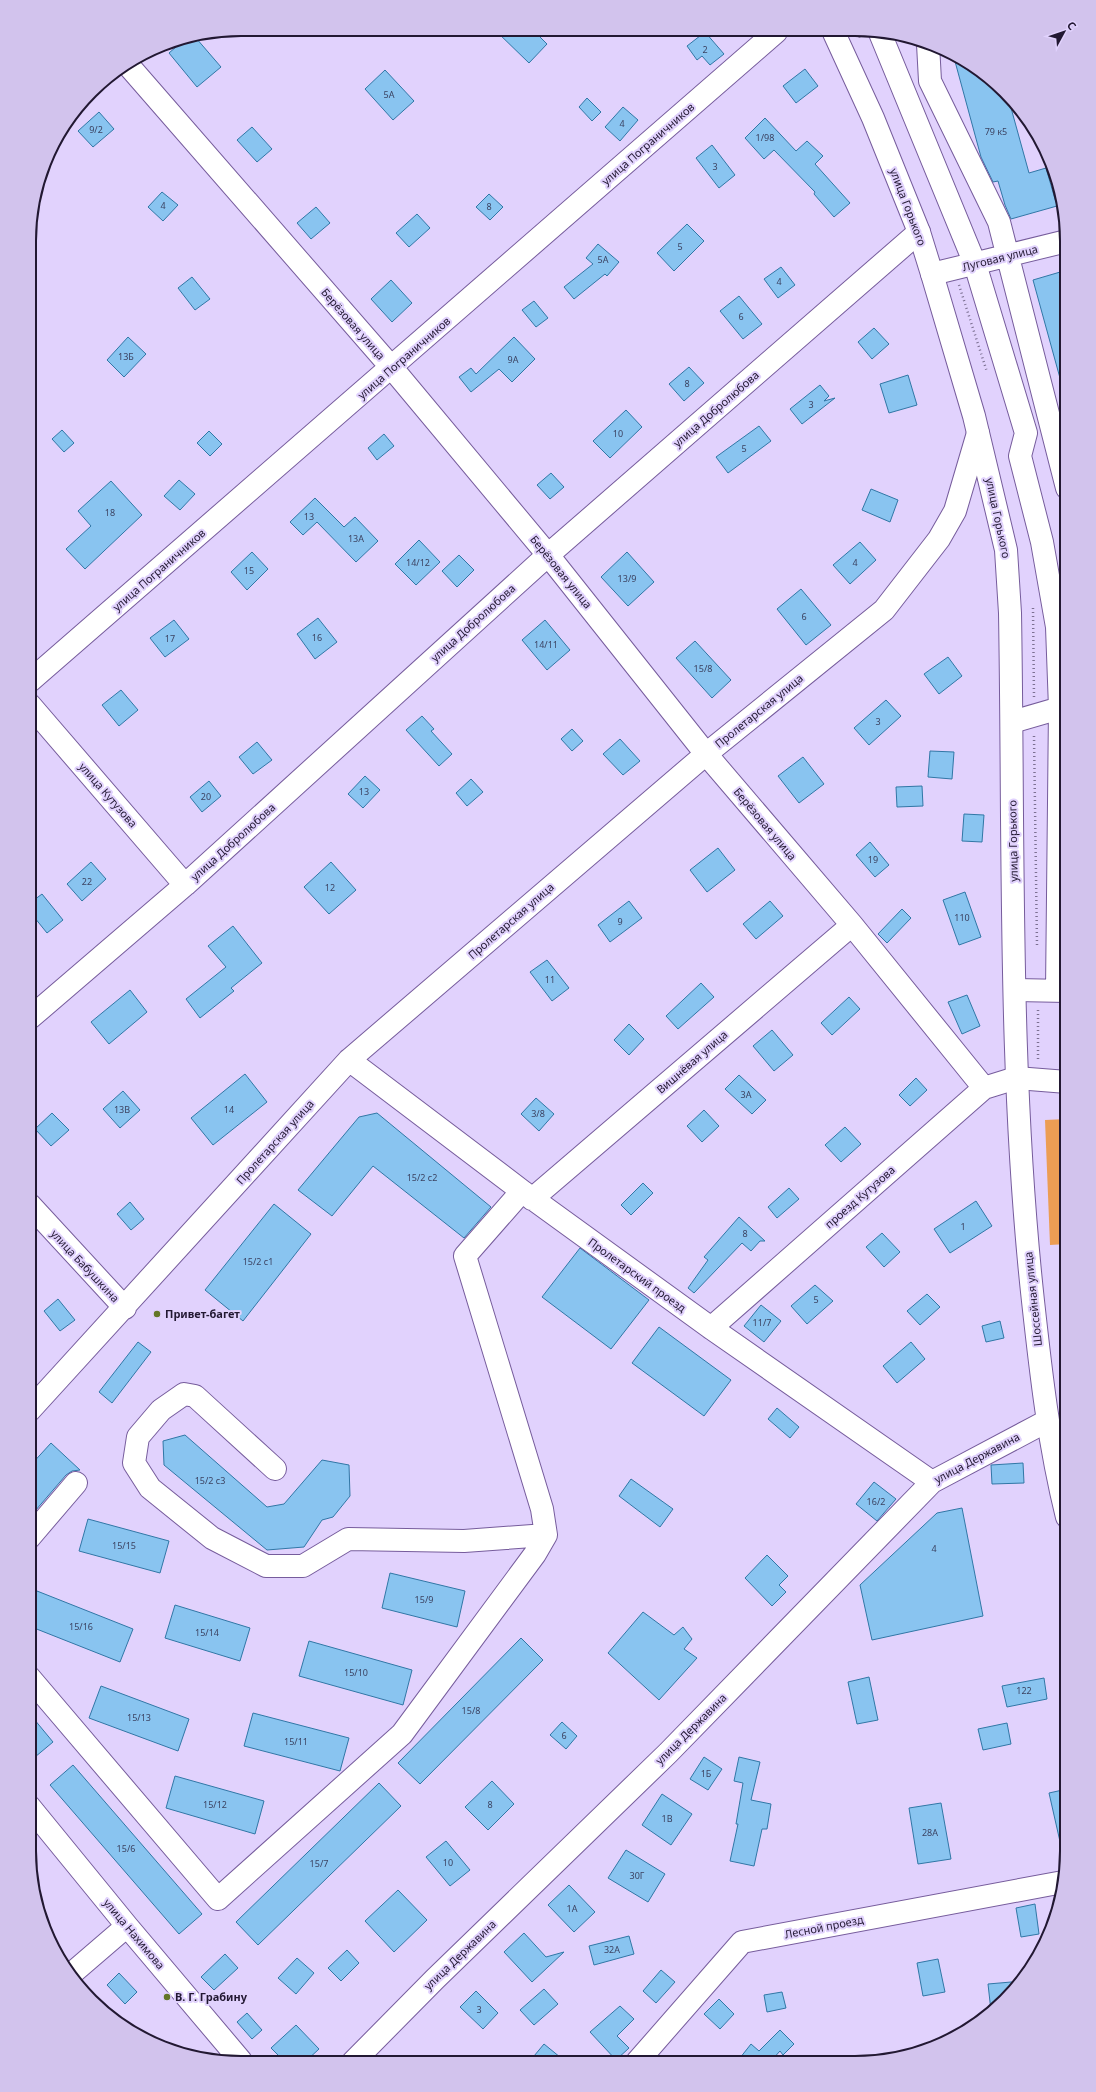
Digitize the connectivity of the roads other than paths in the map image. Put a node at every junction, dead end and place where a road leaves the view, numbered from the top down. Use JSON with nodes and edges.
{"nodes":[{"id":1,"x":771,"y":36,"type":"edge"},
{"id":2,"x":835,"y":36,"type":"edge"},
{"id":3,"x":882,"y":38,"type":"edge"},
{"id":4,"x":928,"y":50,"type":"edge"},
{"id":5,"x":131,"y":68,"type":"edge"},
{"id":6,"x":919,"y":232,"type":"junction"},
{"id":7,"x":1060,"y":243,"type":"edge"},
{"id":8,"x":1008,"y":255,"type":"junction"},
{"id":9,"x":975,"y":264,"type":"junction"},
{"id":10,"x":932,"y":274,"type":"junction"},
{"id":11,"x":392,"y":368,"type":"junction"},
{"id":12,"x":978,"y":433,"type":"junction"},
{"id":13,"x":1060,"y":460,"type":"edge"},
{"id":14,"x":548,"y":555,"type":"junction"},
{"id":15,"x":1060,"y":661,"type":"edge"},
{"id":16,"x":36,"y":677,"type":"edge"},
{"id":17,"x":1060,"y":708,"type":"edge"},
{"id":18,"x":36,"y":712,"type":"edge"},
{"id":19,"x":1012,"y":722,"type":"junction"},
{"id":20,"x":706,"y":754,"type":"junction"},
{"id":21,"x":1060,"y":821,"type":"edge"},
{"id":22,"x":185,"y":885,"type":"junction"},
{"id":23,"x":852,"y":925,"type":"junction"},
{"id":24,"x":1015,"y":990,"type":"junction"},
{"id":25,"x":1054,"y":991,"type":"edge"},
{"id":26,"x":36,"y":1013,"type":"edge"},
{"id":27,"x":348,"y":1060,"type":"junction"},
{"id":28,"x":1016,"y":1078,"type":"junction"},
{"id":29,"x":1060,"y":1082,"type":"edge"},
{"id":30,"x":984,"y":1088,"type":"junction"},
{"id":31,"x":527,"y":1195,"type":"junction"},
{"id":32,"x":36,"y":1212,"type":"edge"},
{"id":33,"x":124,"y":1308,"type":"junction"},
{"id":34,"x":711,"y":1328,"type":"junction"},
{"id":35,"x":36,"y":1404,"type":"edge"},
{"id":36,"x":1046,"y":1421,"type":"junction"},
{"id":37,"x":1060,"y":1465,"type":"edge"},
{"id":38,"x":275,"y":1469,"type":"dead end"},
{"id":39,"x":932,"y":1482,"type":"junction"},
{"id":40,"x":76,"y":1483,"type":"dead end"},
{"id":41,"x":36,"y":1530,"type":"edge"},
{"id":42,"x":546,"y":1534,"type":"junction"},
{"id":43,"x":36,"y":1685,"type":"edge"},
{"id":44,"x":36,"y":1815,"type":"edge"},
{"id":45,"x":1057,"y":1883,"type":"edge"},
{"id":46,"x":127,"y":1926,"type":"junction"},
{"id":47,"x":75,"y":1971,"type":"edge"},
{"id":48,"x":233,"y":2056,"type":"edge"},
{"id":49,"x":359,"y":2056,"type":"edge"},
{"id":50,"x":642,"y":2056,"type":"edge"}],
"edges":[{"from":1,"to":11,"type":"street","name":"улица Пограничников"},
{"from":2,"to":6,"type":"street","name":"улица Горького"},
{"from":3,"to":9,"type":"street"},
{"from":4,"to":8,"type":"street"},
{"from":5,"to":11,"type":"street","name":"Берёзовая улица"},
{"from":6,"to":10,"type":"street","name":"улица Горького"},
{"from":6,"to":14,"type":"street","name":"улица Добролюбова"},
{"from":7,"to":8,"type":"street","name":"Луговая улица"},
{"from":8,"to":9,"type":"street","name":"Луговая улица"},
{"from":8,"to":13,"type":"street"},
{"from":9,"to":10,"type":"street","name":"Луговая улица"},
{"from":9,"to":15,"type":"street"},
{"from":10,"to":12,"type":"street","name":"улица Горького"},
{"from":11,"to":14,"type":"street","name":"Берёзовая улица"},
{"from":11,"to":16,"type":"street","name":"улица Пограничников"},
{"from":12,"to":19,"type":"street","name":"улица Горького"},
{"from":12,"to":20,"type":"street","name":"Пролетарская улица"},
{"from":14,"to":20,"type":"street","name":"Берёзовая улица"},
{"from":14,"to":22,"type":"street","name":"улица Добролюбова"},
{"from":17,"to":19,"type":"street"},
{"from":18,"to":22,"type":"street","name":"улица Кутузова"},
{"from":19,"to":24,"type":"street","name":"улица Горького"},
{"from":20,"to":23,"type":"street","name":"Берёзовая улица"},
{"from":20,"to":27,"type":"street","name":"Пролетарская улица"},
{"from":21,"to":25,"type":"street"},
{"from":22,"to":26,"type":"street","name":"улица Добролюбова"},
{"from":23,"to":30,"type":"street","name":"Берёзовая улица"},
{"from":23,"to":31,"type":"street","name":"Вишнёвая улица"},
{"from":24,"to":25,"type":"street"},
{"from":24,"to":28,"type":"street","name":"улица Горького"},
{"from":27,"to":31,"type":"street","name":"Пролетарский проезд"},
{"from":27,"to":33,"type":"street","name":"Пролетарская улица"},
{"from":28,"to":29,"type":"street"},
{"from":28,"to":30,"type":"street","name":"проезд Кутузова"},
{"from":28,"to":36,"type":"street","name":"Шоссейная улица"},
{"from":30,"to":34,"type":"street","name":"проезд Кутузова"},
{"from":31,"to":34,"type":"street","name":"Пролетарский проезд"},
{"from":31,"to":42,"type":"street","name":"Вишнёвая улица"},
{"from":32,"to":33,"type":"street","name":"улица Бабушкина"},
{"from":33,"to":35,"type":"street","name":"Пролетарская улица"},
{"from":34,"to":39,"type":"street","name":"Пролетарский проезд"},
{"from":36,"to":37,"type":"street","name":"Шоссейная улица"},
{"from":36,"to":39,"type":"street","name":"улица Державина"},
{"from":38,"to":42,"type":"street"},
{"from":39,"to":49,"type":"street","name":"улица Державина"},
{"from":40,"to":41,"type":"street"},
{"from":42,"to":43,"type":"street"},
{"from":44,"to":46,"type":"street","name":"улица Нахимова"},
{"from":45,"to":50,"type":"street","name":"Лесной проезд"},
{"from":46,"to":47,"type":"street"},
{"from":46,"to":48,"type":"street","name":"улица Нахимова"}]}
